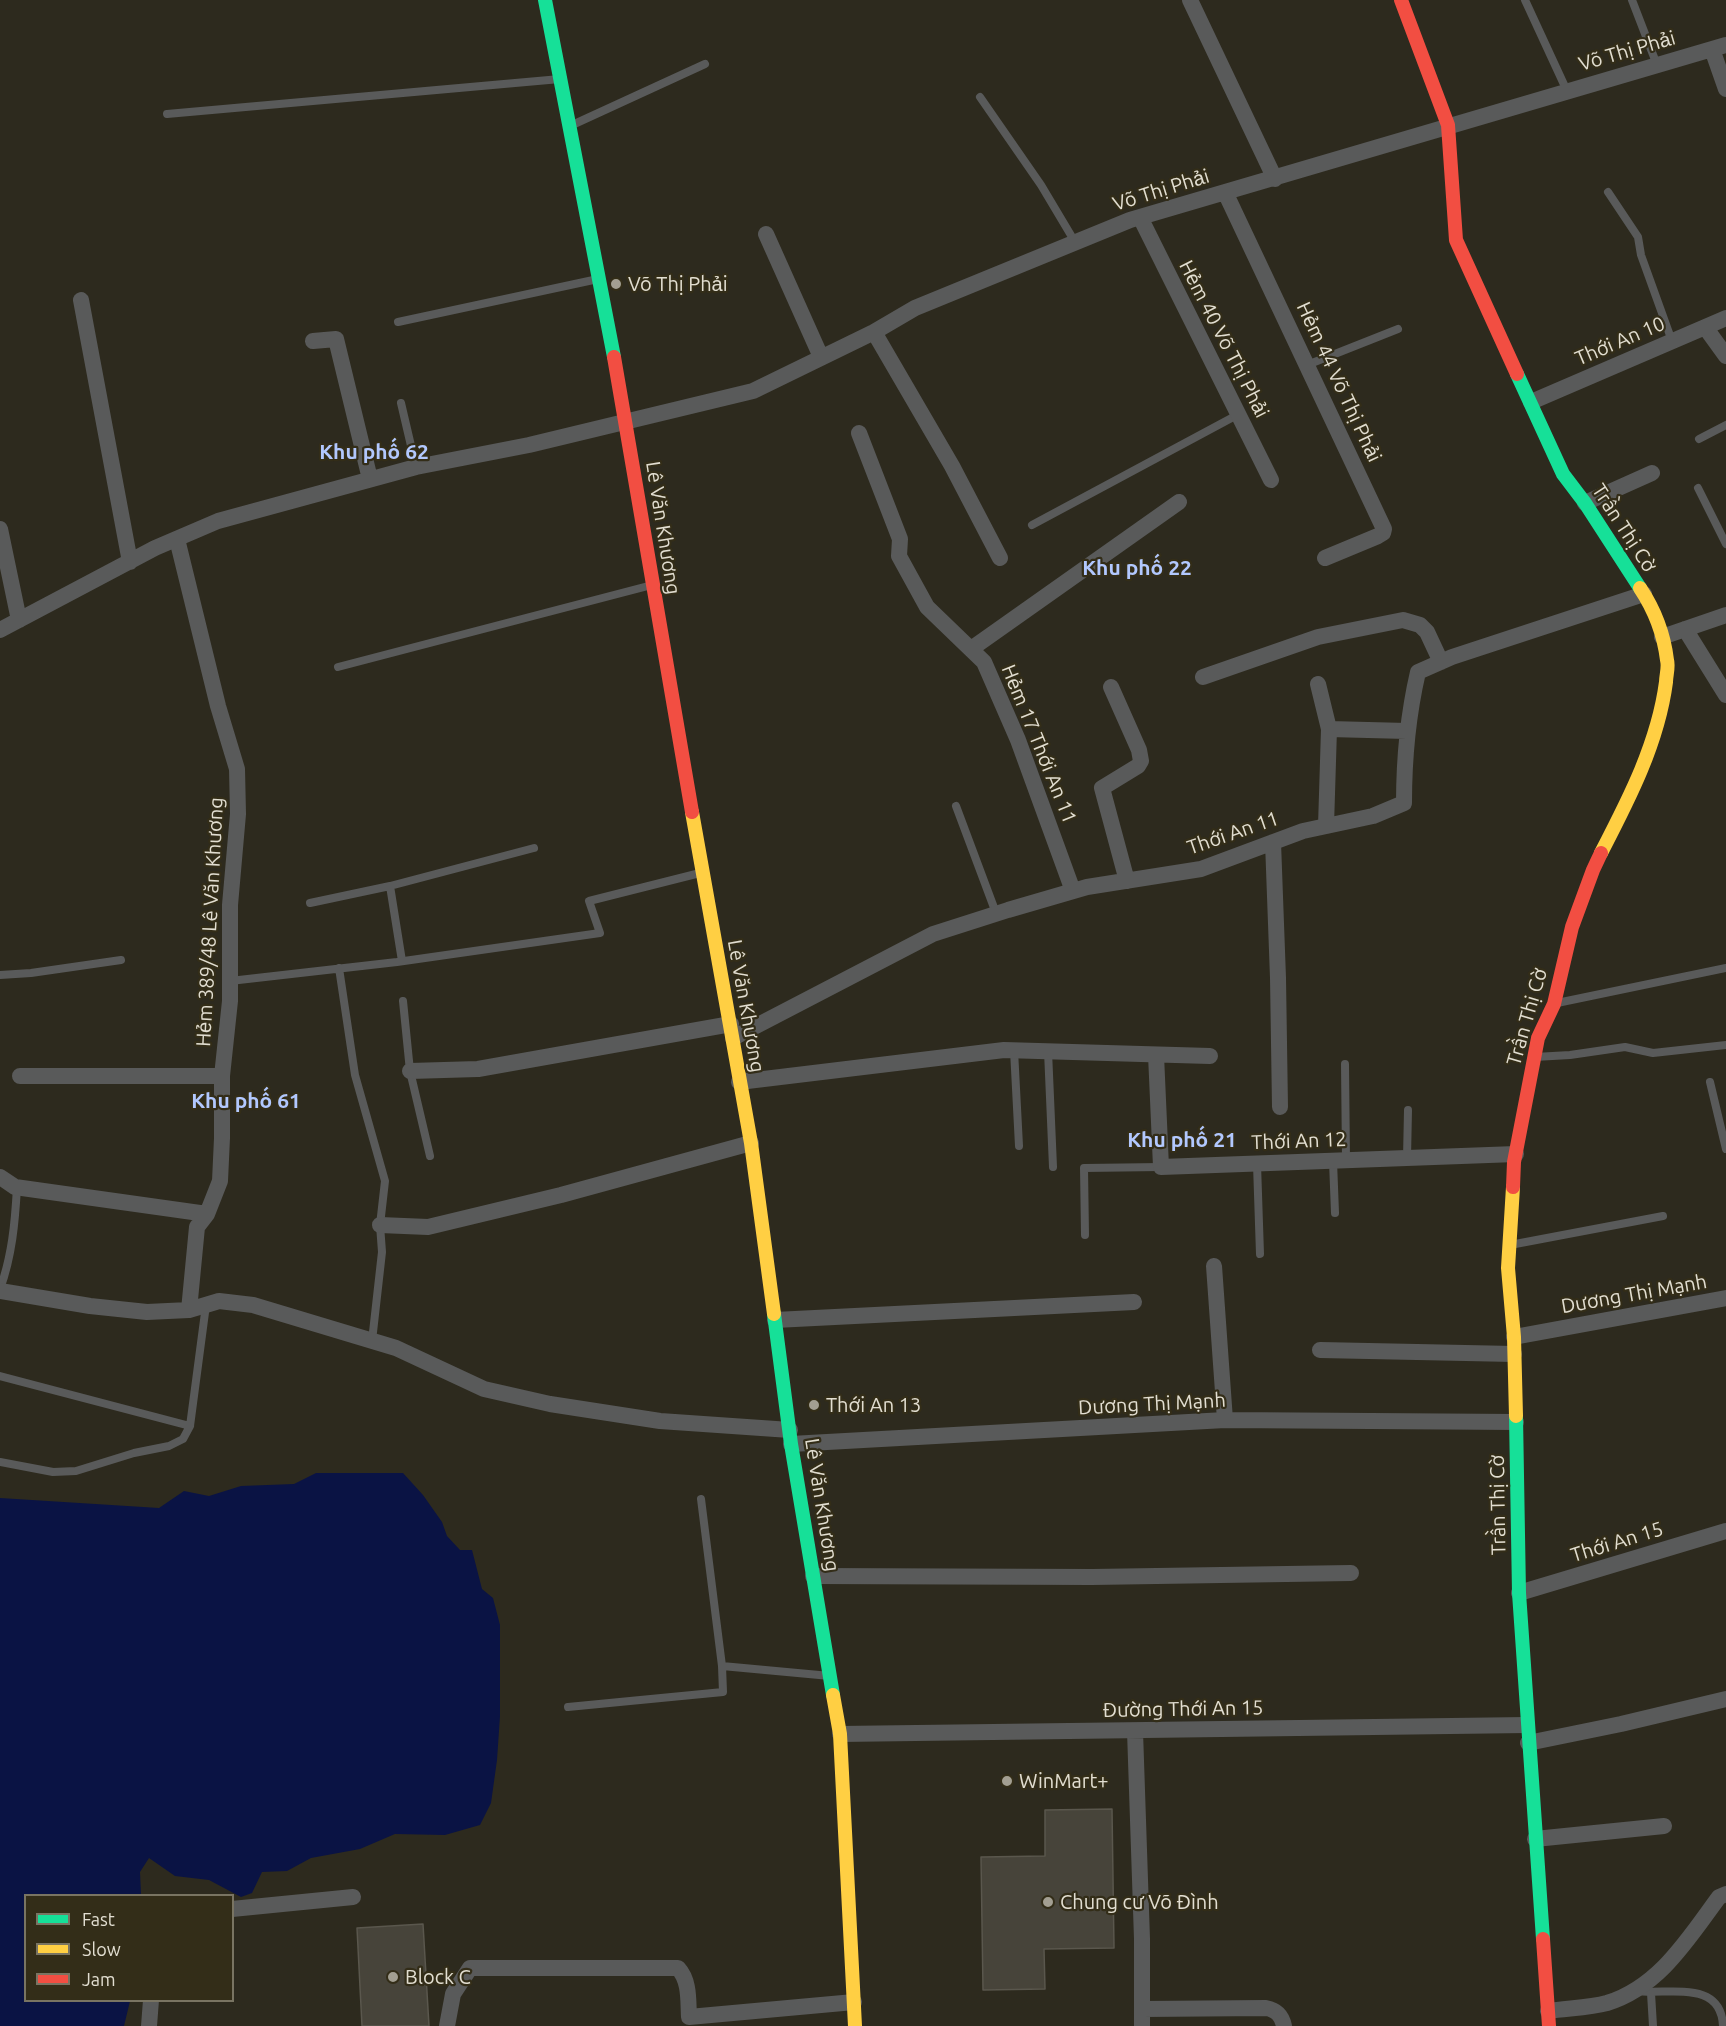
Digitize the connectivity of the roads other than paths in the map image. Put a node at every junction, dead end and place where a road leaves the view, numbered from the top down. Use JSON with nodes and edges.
{"nodes":[{"id":1,"x":545,"y":0,"type":"edge"},
{"id":2,"x":1190,"y":0,"type":"edge"},
{"id":3,"x":1401,"y":0,"type":"edge"},
{"id":4,"x":1525,"y":0,"type":"edge"},
{"id":5,"x":1632,"y":0,"type":"edge"},
{"id":6,"x":1719,"y":47,"type":"edge"},
{"id":7,"x":705,"y":64,"type":"dead end"},
{"id":8,"x":1657,"y":65,"type":"junction"},
{"id":9,"x":560,"y":79,"type":"junction"},
{"id":10,"x":1726,"y":89,"type":"edge"},
{"id":11,"x":1567,"y":91,"type":"junction"},
{"id":12,"x":981,"y":97,"type":"dead end"},
{"id":13,"x":167,"y":114,"type":"dead end"},
{"id":14,"x":1448,"y":125,"type":"junction"},
{"id":15,"x":569,"y":126,"type":"junction"},
{"id":16,"x":1275,"y":179,"type":"junction"},
{"id":17,"x":1226,"y":192,"type":"junction"},
{"id":18,"x":1608,"y":192,"type":"dead end"},
{"id":19,"x":1140,"y":217,"type":"junction"},
{"id":20,"x":766,"y":234,"type":"dead end"},
{"id":21,"x":1075,"y":242,"type":"junction"},
{"id":22,"x":599,"y":279,"type":"junction"},
{"id":23,"x":81,"y":300,"type":"dead end"},
{"id":24,"x":1726,"y":318,"type":"edge"},
{"id":25,"x":398,"y":322,"type":"dead end"},
{"id":26,"x":1705,"y":327,"type":"junction"},
{"id":27,"x":1398,"y":329,"type":"dead end"},
{"id":28,"x":874,"y":332,"type":"junction"},
{"id":29,"x":313,"y":341,"type":"dead end"},
{"id":30,"x":1672,"y":341,"type":"junction"},
{"id":31,"x":1726,"y":356,"type":"edge"},
{"id":32,"x":821,"y":357,"type":"junction"},
{"id":33,"x":1307,"y":365,"type":"junction"},
{"id":34,"x":401,"y":402,"type":"dead end"},
{"id":35,"x":1530,"y":402,"type":"junction"},
{"id":36,"x":1239,"y":414,"type":"junction"},
{"id":37,"x":626,"y":422,"type":"junction"},
{"id":38,"x":1726,"y":425,"type":"edge"},
{"id":39,"x":859,"y":433,"type":"dead end"},
{"id":40,"x":1699,"y":439,"type":"dead end"},
{"id":41,"x":416,"y":467,"type":"junction"},
{"id":42,"x":1652,"y":473,"type":"dead end"},
{"id":43,"x":370,"y":479,"type":"junction"},
{"id":44,"x":1271,"y":480,"type":"dead end"},
{"id":45,"x":1698,"y":488,"type":"dead end"},
{"id":46,"x":1179,"y":501,"type":"dead end"},
{"id":47,"x":1585,"y":503,"type":"junction"},
{"id":48,"x":1032,"y":525,"type":"dead end"},
{"id":49,"x":0,"y":529,"type":"edge"},
{"id":50,"x":177,"y":539,"type":"junction"},
{"id":51,"x":1726,"y":544,"type":"edge"},
{"id":52,"x":1000,"y":558,"type":"dead end"},
{"id":53,"x":1325,"y":558,"type":"dead end"},
{"id":54,"x":130,"y":562,"type":"junction"},
{"id":55,"x":652,"y":585,"type":"junction"},
{"id":56,"x":1644,"y":594,"type":"junction"},
{"id":57,"x":1726,"y":615,"type":"edge"},
{"id":58,"x":19,"y":620,"type":"junction"},
{"id":59,"x":1685,"y":629,"type":"junction"},
{"id":60,"x":0,"y":630,"type":"edge"},
{"id":61,"x":1662,"y":637,"type":"junction"},
{"id":62,"x":971,"y":649,"type":"junction"},
{"id":63,"x":1441,"y":662,"type":"junction"},
{"id":64,"x":338,"y":667,"type":"dead end"},
{"id":65,"x":1203,"y":677,"type":"dead end"},
{"id":66,"x":1318,"y":684,"type":"dead end"},
{"id":67,"x":1111,"y":687,"type":"dead end"},
{"id":68,"x":1726,"y":695,"type":"edge"},
{"id":69,"x":1329,"y":729,"type":"junction"},
{"id":70,"x":1407,"y":731,"type":"junction"},
{"id":71,"x":956,"y":806,"type":"dead end"},
{"id":72,"x":1326,"y":826,"type":"junction"},
{"id":73,"x":1273,"y":842,"type":"junction"},
{"id":74,"x":534,"y":848,"type":"dead end"},
{"id":75,"x":703,"y":872,"type":"junction"},
{"id":76,"x":1127,"y":881,"type":"junction"},
{"id":77,"x":390,"y":886,"type":"junction"},
{"id":78,"x":1073,"y":891,"type":"junction"},
{"id":79,"x":310,"y":903,"type":"dead end"},
{"id":80,"x":996,"y":914,"type":"junction"},
{"id":81,"x":121,"y":960,"type":"dead end"},
{"id":82,"x":402,"y":961,"type":"junction"},
{"id":83,"x":339,"y":968,"type":"junction"},
{"id":84,"x":1726,"y":968,"type":"edge"},
{"id":85,"x":0,"y":975,"type":"edge"},
{"id":86,"x":230,"y":981,"type":"junction"},
{"id":87,"x":403,"y":1001,"type":"dead end"},
{"id":88,"x":1554,"y":1004,"type":"junction"},
{"id":89,"x":732,"y":1031,"type":"junction"},
{"id":90,"x":1726,"y":1045,"type":"edge"},
{"id":91,"x":1014,"y":1050,"type":"junction"},
{"id":92,"x":1048,"y":1051,"type":"junction"},
{"id":93,"x":1156,"y":1055,"type":"junction"},
{"id":94,"x":1210,"y":1056,"type":"dead end"},
{"id":95,"x":1535,"y":1057,"type":"junction"},
{"id":96,"x":1345,"y":1064,"type":"dead end"},
{"id":97,"x":410,"y":1071,"type":"junction"},
{"id":98,"x":20,"y":1076,"type":"dead end"},
{"id":99,"x":222,"y":1076,"type":"junction"},
{"id":100,"x":740,"y":1082,"type":"junction"},
{"id":101,"x":1710,"y":1082,"type":"dead end"},
{"id":102,"x":1280,"y":1107,"type":"dead end"},
{"id":103,"x":1408,"y":1110,"type":"dead end"},
{"id":104,"x":751,"y":1143,"type":"junction"},
{"id":105,"x":1018,"y":1146,"type":"dead end"},
{"id":106,"x":1726,"y":1149,"type":"edge"},
{"id":107,"x":1516,"y":1154,"type":"junction"},
{"id":108,"x":430,"y":1156,"type":"dead end"},
{"id":109,"x":1407,"y":1158,"type":"junction"},
{"id":110,"x":1339,"y":1161,"type":"junction"},
{"id":111,"x":1257,"y":1164,"type":"junction"},
{"id":112,"x":1053,"y":1167,"type":"dead end"},
{"id":113,"x":1161,"y":1167,"type":"junction"},
{"id":114,"x":0,"y":1177,"type":"edge"},
{"id":115,"x":17,"y":1187,"type":"junction"},
{"id":116,"x":207,"y":1214,"type":"junction"},
{"id":117,"x":1335,"y":1214,"type":"dead end"},
{"id":118,"x":1663,"y":1216,"type":"dead end"},
{"id":119,"x":380,"y":1225,"type":"junction"},
{"id":120,"x":1085,"y":1235,"type":"dead end"},
{"id":121,"x":1509,"y":1245,"type":"junction"},
{"id":122,"x":1260,"y":1254,"type":"dead end"},
{"id":123,"x":1214,"y":1266,"type":"dead end"},
{"id":124,"x":0,"y":1290,"type":"edge"},
{"id":125,"x":1726,"y":1298,"type":"edge"},
{"id":126,"x":1134,"y":1302,"type":"dead end"},
{"id":127,"x":206,"y":1305,"type":"junction"},
{"id":128,"x":189,"y":1310,"type":"junction"},
{"id":129,"x":775,"y":1320,"type":"junction"},
{"id":130,"x":372,"y":1341,"type":"junction"},
{"id":131,"x":1514,"y":1345,"type":"junction"},
{"id":132,"x":1320,"y":1350,"type":"dead end"},
{"id":133,"x":0,"y":1376,"type":"edge"},
{"id":134,"x":1226,"y":1420,"type":"junction"},
{"id":135,"x":1516,"y":1422,"type":"junction"},
{"id":136,"x":190,"y":1426,"type":"junction"},
{"id":137,"x":791,"y":1437,"type":"junction"},
{"id":138,"x":0,"y":1462,"type":"edge"},
{"id":139,"x":701,"y":1499,"type":"dead end"},
{"id":140,"x":1726,"y":1531,"type":"edge"},
{"id":141,"x":1351,"y":1573,"type":"dead end"},
{"id":142,"x":813,"y":1576,"type":"junction"},
{"id":143,"x":1519,"y":1593,"type":"junction"},
{"id":144,"x":722,"y":1666,"type":"junction"},
{"id":145,"x":830,"y":1676,"type":"junction"},
{"id":146,"x":1726,"y":1699,"type":"edge"},
{"id":147,"x":568,"y":1707,"type":"dead end"},
{"id":148,"x":1527,"y":1725,"type":"junction"},
{"id":149,"x":1135,"y":1731,"type":"junction"},
{"id":150,"x":840,"y":1734,"type":"junction"},
{"id":151,"x":1528,"y":1743,"type":"junction"},
{"id":152,"x":1664,"y":1826,"type":"dead end"},
{"id":153,"x":1535,"y":1839,"type":"junction"},
{"id":154,"x":1726,"y":1894,"type":"edge"},
{"id":155,"x":353,"y":1897,"type":"dead end"},
{"id":156,"x":234,"y":1909,"type":"edge"},
{"id":157,"x":1643,"y":1992,"type":"junction"},
{"id":158,"x":151,"y":2002,"type":"edge"},
{"id":159,"x":854,"y":2002,"type":"junction"},
{"id":160,"x":1142,"y":2018,"type":"edge"},
{"id":161,"x":1548,"y":2018,"type":"edge"},
{"id":162,"x":689,"y":2022,"type":"edge"},
{"id":163,"x":149,"y":2026,"type":"edge"},
{"id":164,"x":447,"y":2026,"type":"edge"},
{"id":165,"x":855,"y":2026,"type":"edge"},
{"id":166,"x":1284,"y":2026,"type":"edge"},
{"id":167,"x":1653,"y":2026,"type":"edge"},
{"id":168,"x":1723,"y":2026,"type":"edge"}],
"edges":[{"from":1,"to":9,"type":"street","name":"Lê Văn Khương"},
{"from":2,"to":16,"type":"street"},
{"from":3,"to":14,"type":"street","name":"Trần Thị Cờ"},
{"from":4,"to":11,"type":"lane"},
{"from":5,"to":8,"type":"lane"},
{"from":6,"to":8,"type":"street","name":"Võ Thị Phải"},
{"from":6,"to":10,"type":"street"},
{"from":7,"to":15,"type":"lane"},
{"from":8,"to":11,"type":"street","name":"Võ Thị Phải"},
{"from":9,"to":13,"type":"lane"},
{"from":9,"to":15,"type":"street","name":"Lê Văn Khương"},
{"from":11,"to":14,"type":"street","name":"Võ Thị Phải"},
{"from":12,"to":21,"type":"lane"},
{"from":14,"to":16,"type":"street","name":"Võ Thị Phải"},
{"from":14,"to":35,"type":"street","name":"Trần Thị Cờ"},
{"from":15,"to":22,"type":"street","name":"Lê Văn Khương"},
{"from":16,"to":17,"type":"street","name":"Võ Thị Phải"},
{"from":17,"to":19,"type":"street","name":"Võ Thị Phải"},
{"from":17,"to":33,"type":"street","name":"Hẻm 44 Võ Thị Phải"},
{"from":18,"to":30,"type":"lane"},
{"from":19,"to":21,"type":"street","name":"Võ Thị Phải"},
{"from":19,"to":36,"type":"street","name":"Hẻm 40 Võ Thị Phải"},
{"from":20,"to":32,"type":"street"},
{"from":21,"to":28,"type":"street","name":"Võ Thị Phải"},
{"from":22,"to":25,"type":"lane"},
{"from":22,"to":37,"type":"street","name":"Lê Văn Khương"},
{"from":23,"to":54,"type":"street"},
{"from":24,"to":26,"type":"street","name":"Thới An 10"},
{"from":26,"to":30,"type":"street","name":"Thới An 10"},
{"from":26,"to":31,"type":"street"},
{"from":27,"to":33,"type":"lane"},
{"from":28,"to":32,"type":"street","name":"Võ Thị Phải"},
{"from":28,"to":52,"type":"street"},
{"from":29,"to":43,"type":"street"},
{"from":30,"to":35,"type":"street","name":"Thới An 10"},
{"from":32,"to":37,"type":"street","name":"Võ Thị Phải"},
{"from":33,"to":53,"type":"street","name":"Hẻm 44 Võ Thị Phải"},
{"from":34,"to":41,"type":"lane"},
{"from":35,"to":47,"type":"street","name":"Trần Thị Cờ"},
{"from":36,"to":44,"type":"street","name":"Hẻm 40 Võ Thị Phải"},
{"from":36,"to":48,"type":"lane"},
{"from":37,"to":41,"type":"street","name":"Võ Thị Phải"},
{"from":37,"to":55,"type":"street","name":"Lê Văn Khương"},
{"from":38,"to":40,"type":"lane"},
{"from":39,"to":62,"type":"street","name":"Hẻm 17 Thới An 11"},
{"from":41,"to":43,"type":"street","name":"Võ Thị Phải"},
{"from":42,"to":47,"type":"street"},
{"from":43,"to":50,"type":"street","name":"Võ Thị Phải"},
{"from":45,"to":51,"type":"lane"},
{"from":46,"to":62,"type":"street"},
{"from":47,"to":56,"type":"street","name":"Trần Thị Cờ"},
{"from":49,"to":58,"type":"street"},
{"from":50,"to":54,"type":"street","name":"Võ Thị Phải"},
{"from":50,"to":86,"type":"street","name":"Hẻm 389/48 Lê Văn Khương"},
{"from":54,"to":58,"type":"street","name":"Võ Thị Phải"},
{"from":55,"to":64,"type":"lane"},
{"from":55,"to":75,"type":"street","name":"Lê Văn Khương"},
{"from":56,"to":61,"type":"street","name":"Trần Thị Cờ"},
{"from":56,"to":63,"type":"street","name":"Thới An 11"},
{"from":57,"to":59,"type":"street"},
{"from":58,"to":60,"type":"street","name":"Võ Thị Phải"},
{"from":59,"to":61,"type":"street"},
{"from":59,"to":68,"type":"street"},
{"from":61,"to":88,"type":"street","name":"Trần Thị Cờ"},
{"from":62,"to":78,"type":"street","name":"Hẻm 17 Thới An 11"},
{"from":63,"to":65,"type":"street"},
{"from":63,"to":70,"type":"street","name":"Thới An 11"},
{"from":66,"to":69,"type":"street"},
{"from":67,"to":76,"type":"street"},
{"from":69,"to":70,"type":"street"},
{"from":69,"to":72,"type":"street"},
{"from":70,"to":72,"type":"street","name":"Thới An 11"},
{"from":71,"to":80,"type":"lane"},
{"from":72,"to":73,"type":"street","name":"Thới An 11"},
{"from":73,"to":76,"type":"street","name":"Thới An 11"},
{"from":73,"to":102,"type":"street"},
{"from":74,"to":77,"type":"lane"},
{"from":75,"to":82,"type":"lane"},
{"from":75,"to":89,"type":"street","name":"Lê Văn Khương"},
{"from":76,"to":78,"type":"street","name":"Thới An 11"},
{"from":77,"to":79,"type":"lane"},
{"from":77,"to":82,"type":"lane"},
{"from":78,"to":80,"type":"street","name":"Thới An 11"},
{"from":80,"to":89,"type":"street","name":"Thới An 11"},
{"from":81,"to":85,"type":"lane"},
{"from":82,"to":83,"type":"lane"},
{"from":83,"to":86,"type":"lane"},
{"from":83,"to":119,"type":"lane"},
{"from":84,"to":88,"type":"lane"},
{"from":86,"to":99,"type":"street","name":"Hẻm 389/48 Lê Văn Khương"},
{"from":87,"to":97,"type":"lane"},
{"from":88,"to":95,"type":"street","name":"Trần Thị Cờ"},
{"from":89,"to":97,"type":"street","name":"Thới An 11"},
{"from":89,"to":100,"type":"street","name":"Lê Văn Khương"},
{"from":90,"to":95,"type":"lane"},
{"from":91,"to":92,"type":"street"},
{"from":91,"to":100,"type":"street"},
{"from":91,"to":105,"type":"lane"},
{"from":92,"to":93,"type":"street"},
{"from":92,"to":112,"type":"lane"},
{"from":93,"to":94,"type":"street"},
{"from":93,"to":113,"type":"street"},
{"from":95,"to":107,"type":"street","name":"Trần Thị Cờ"},
{"from":96,"to":110,"type":"lane"},
{"from":97,"to":108,"type":"lane"},
{"from":98,"to":99,"type":"street"},
{"from":99,"to":116,"type":"street","name":"Hẻm 389/48 Lê Văn Khương"},
{"from":100,"to":104,"type":"street","name":"Lê Văn Khương"},
{"from":101,"to":106,"type":"lane"},
{"from":103,"to":109,"type":"lane"},
{"from":104,"to":119,"type":"street"},
{"from":104,"to":129,"type":"street","name":"Lê Văn Khương"},
{"from":107,"to":109,"type":"street","name":"Thới An 12"},
{"from":107,"to":121,"type":"street","name":"Trần Thị Cờ"},
{"from":109,"to":110,"type":"street","name":"Thới An 12"},
{"from":110,"to":111,"type":"street","name":"Thới An 12"},
{"from":110,"to":117,"type":"lane"},
{"from":111,"to":113,"type":"street","name":"Thới An 12"},
{"from":111,"to":122,"type":"lane"},
{"from":113,"to":120,"type":"lane"},
{"from":114,"to":115,"type":"street"},
{"from":115,"to":116,"type":"street"},
{"from":115,"to":124,"type":"lane"},
{"from":116,"to":128,"type":"street","name":"Hẻm 389/48 Lê Văn Khương"},
{"from":118,"to":121,"type":"lane"},
{"from":119,"to":130,"type":"lane"},
{"from":121,"to":131,"type":"street","name":"Trần Thị Cờ"},
{"from":123,"to":134,"type":"street"},
{"from":124,"to":128,"type":"street","name":"Dương Thị Mạnh"},
{"from":125,"to":131,"type":"street","name":"Dương Thị Mạnh"},
{"from":126,"to":129,"type":"street"},
{"from":127,"to":128,"type":"street","name":"Dương Thị Mạnh"},
{"from":127,"to":130,"type":"street","name":"Dương Thị Mạnh"},
{"from":127,"to":136,"type":"lane"},
{"from":129,"to":137,"type":"street","name":"Lê Văn Khương"},
{"from":130,"to":137,"type":"street","name":"Dương Thị Mạnh"},
{"from":131,"to":132,"type":"street","name":"Dương Thị Mạnh"},
{"from":131,"to":135,"type":"street","name":"Trần Thị Cờ"},
{"from":133,"to":136,"type":"lane"},
{"from":134,"to":135,"type":"street","name":"Dương Thị Mạnh"},
{"from":134,"to":137,"type":"street","name":"Dương Thị Mạnh"},
{"from":135,"to":143,"type":"street","name":"Trần Thị Cờ"},
{"from":136,"to":138,"type":"lane"},
{"from":137,"to":142,"type":"street","name":"Lê Văn Khương"},
{"from":139,"to":144,"type":"lane"},
{"from":140,"to":143,"type":"street","name":"Thới An 15"},
{"from":141,"to":142,"type":"street"},
{"from":142,"to":145,"type":"street","name":"Lê Văn Khương"},
{"from":143,"to":148,"type":"street","name":"Trần Thị Cờ"},
{"from":144,"to":145,"type":"lane"},
{"from":144,"to":147,"type":"lane"},
{"from":145,"to":150,"type":"street","name":"Lê Văn Khương"},
{"from":146,"to":151,"type":"street"},
{"from":148,"to":149,"type":"street","name":"Đường Thới An 15"},
{"from":148,"to":151,"type":"street","name":"Trần Thị Cờ"},
{"from":149,"to":150,"type":"street","name":"Đường Thới An 15"},
{"from":149,"to":160,"type":"street"},
{"from":150,"to":159,"type":"street","name":"Lê Văn Khương"},
{"from":151,"to":153,"type":"street","name":"Trần Thị Cờ"},
{"from":152,"to":153,"type":"street"},
{"from":153,"to":161,"type":"street","name":"Trần Thị Cờ"},
{"from":154,"to":157,"type":"street"},
{"from":155,"to":156,"type":"street"},
{"from":157,"to":161,"type":"street"},
{"from":157,"to":167,"type":"lane"},
{"from":157,"to":168,"type":"lane"},
{"from":158,"to":163,"type":"street"},
{"from":159,"to":162,"type":"street"},
{"from":159,"to":165,"type":"street","name":"Lê Văn Khương"},
{"from":160,"to":166,"type":"street"},
{"from":162,"to":164,"type":"street"}]}
